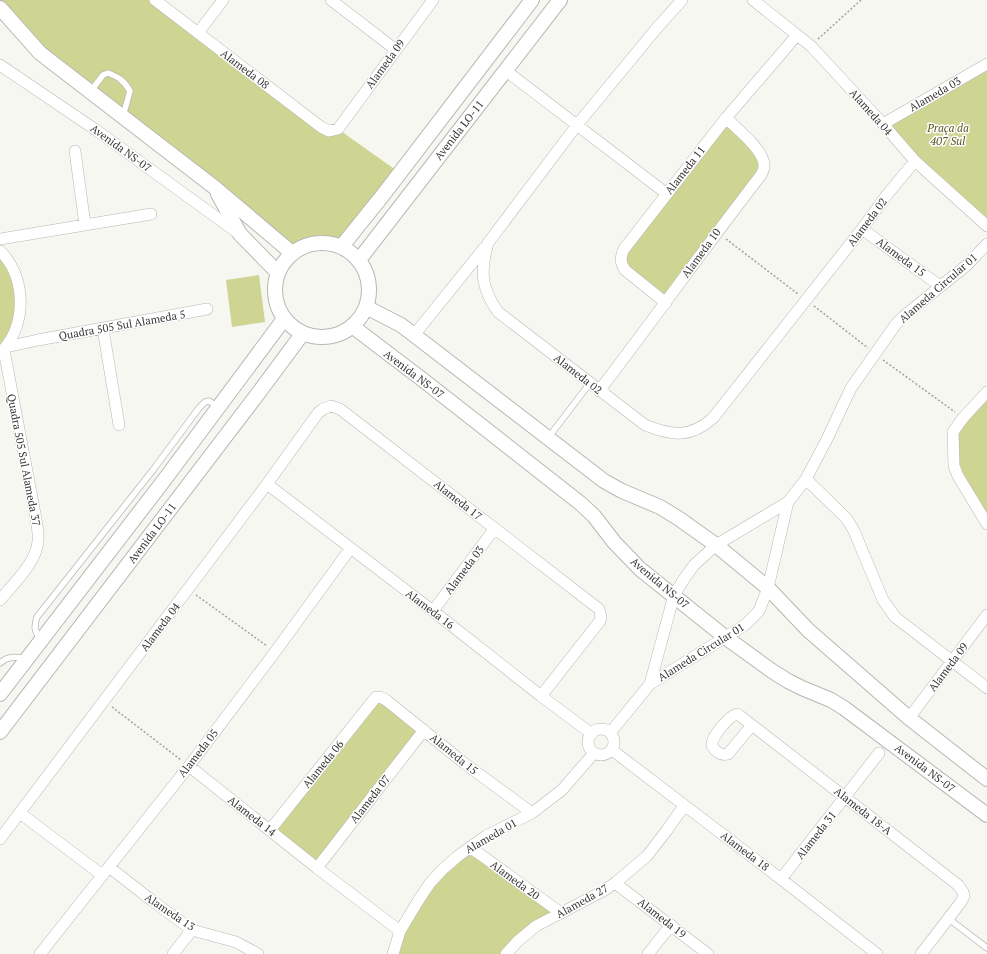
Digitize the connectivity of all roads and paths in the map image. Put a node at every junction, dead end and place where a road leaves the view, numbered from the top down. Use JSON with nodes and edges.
{"nodes":[{"id":1,"x":155,"y":0,"type":"edge"},
{"id":2,"x":223,"y":0,"type":"edge"},
{"id":3,"x":331,"y":0,"type":"edge"},
{"id":4,"x":432,"y":0,"type":"edge"},
{"id":5,"x":532,"y":0,"type":"edge"},
{"id":6,"x":560,"y":0,"type":"edge"},
{"id":7,"x":682,"y":0,"type":"edge"},
{"id":8,"x":753,"y":0,"type":"edge"},
{"id":9,"x":861,"y":0,"type":"edge"},
{"id":10,"x":0,"y":8,"type":"edge"},
{"id":11,"x":198,"y":33,"type":"junction"},
{"id":12,"x":797,"y":35,"type":"junction"},
{"id":13,"x":811,"y":46,"type":"junction"},
{"id":14,"x":396,"y":50,"type":"junction"},
{"id":15,"x":987,"y":64,"type":"edge"},
{"id":16,"x":0,"y":65,"type":"edge"},
{"id":17,"x":505,"y":70,"type":"junction"},
{"id":18,"x":90,"y":92,"type":"junction"},
{"id":19,"x":123,"y":116,"type":"junction"},
{"id":20,"x":726,"y":118,"type":"junction"},
{"id":21,"x":883,"y":124,"type":"junction"},
{"id":22,"x":577,"y":125,"type":"junction"},
{"id":23,"x":338,"y":128,"type":"joint"},
{"id":24,"x":75,"y":151,"type":"dead end"},
{"id":25,"x":915,"y":161,"type":"junction"},
{"id":26,"x":214,"y":187,"type":"junction"},
{"id":27,"x":667,"y":194,"type":"junction"},
{"id":28,"x":151,"y":214,"type":"dead end"},
{"id":29,"x":85,"y":225,"type":"junction"},
{"id":30,"x":987,"y":226,"type":"edge"},
{"id":31,"x":862,"y":229,"type":"junction"},
{"id":32,"x":717,"y":232,"type":"junction"},
{"id":33,"x":240,"y":234,"type":"junction"},
{"id":34,"x":24,"y":235,"type":"junction"},
{"id":35,"x":0,"y":239,"type":"edge"},
{"id":36,"x":488,"y":243,"type":"junction"},
{"id":37,"x":987,"y":244,"type":"edge"},
{"id":38,"x":342,"y":246,"type":"junction"},
{"id":39,"x":2,"y":253,"type":"edge"},
{"id":40,"x":292,"y":253,"type":"junction"},
{"id":41,"x":359,"y":260,"type":"junction"},
{"id":42,"x":278,"y":273,"type":"junction"},
{"id":43,"x":940,"y":286,"type":"junction"},
{"id":44,"x":805,"y":299,"type":"junction"},
{"id":45,"x":666,"y":303,"type":"junction"},
{"id":46,"x":366,"y":308,"type":"junction"},
{"id":47,"x":207,"y":310,"type":"dead end"},
{"id":48,"x":284,"y":319,"type":"junction"},
{"id":49,"x":352,"y":326,"type":"junction"},
{"id":50,"x":15,"y":329,"type":"junction"},
{"id":51,"x":103,"y":329,"type":"junction"},
{"id":52,"x":303,"y":333,"type":"junction"},
{"id":53,"x":414,"y":335,"type":"junction"},
{"id":54,"x":38,"y":340,"type":"junction"},
{"id":55,"x":3,"y":350,"type":"edge"},
{"id":56,"x":874,"y":353,"type":"junction"},
{"id":57,"x":0,"y":371,"type":"edge"},
{"id":58,"x":9,"y":380,"type":"junction"},
{"id":59,"x":590,"y":383,"type":"junction"},
{"id":60,"x":599,"y":390,"type":"junction"},
{"id":61,"x":987,"y":392,"type":"edge"},
{"id":62,"x":318,"y":413,"type":"joint"},
{"id":63,"x":963,"y":418,"type":"junction"},
{"id":64,"x":120,"y":425,"type":"dead end"},
{"id":65,"x":548,"y":438,"type":"junction"},
{"id":66,"x":806,"y":478,"type":"junction"},
{"id":67,"x":267,"y":484,"type":"junction"},
{"id":68,"x":788,"y":502,"type":"junction"},
{"id":69,"x":987,"y":524,"type":"edge"},
{"id":70,"x":495,"y":528,"type":"junction"},
{"id":71,"x":716,"y":545,"type":"junction"},
{"id":72,"x":350,"y":549,"type":"junction"},
{"id":73,"x":768,"y":588,"type":"junction"},
{"id":74,"x":188,"y":589,"type":"junction"},
{"id":75,"x":674,"y":595,"type":"junction"},
{"id":76,"x":0,"y":600,"type":"edge"},
{"id":77,"x":434,"y":611,"type":"junction"},
{"id":78,"x":987,"y":615,"type":"edge"},
{"id":79,"x":725,"y":637,"type":"junction"},
{"id":80,"x":275,"y":652,"type":"junction"},
{"id":81,"x":27,"y":658,"type":"junction"},
{"id":82,"x":953,"y":661,"type":"junction"},
{"id":83,"x":0,"y":663,"type":"edge"},
{"id":84,"x":650,"y":684,"type":"junction"},
{"id":85,"x":987,"y":688,"type":"edge"},
{"id":86,"x":0,"y":694,"type":"edge"},
{"id":87,"x":541,"y":696,"type":"junction"},
{"id":88,"x":376,"y":697,"type":"joint"},
{"id":89,"x":104,"y":701,"type":"junction"},
{"id":90,"x":909,"y":718,"type":"junction"},
{"id":91,"x":752,"y":725,"type":"dead end"},
{"id":92,"x":424,"y":730,"type":"junction"},
{"id":93,"x":0,"y":732,"type":"edge"},
{"id":94,"x":610,"y":733,"type":"junction"},
{"id":95,"x":592,"y":734,"type":"junction"},
{"id":96,"x":612,"y":750,"type":"junction"},
{"id":97,"x":594,"y":753,"type":"junction"},
{"id":98,"x":879,"y":753,"type":"dead end"},
{"id":99,"x":189,"y":766,"type":"junction"},
{"id":100,"x":987,"y":779,"type":"edge"},
{"id":101,"x":846,"y":798,"type":"junction"},
{"id":102,"x":684,"y":806,"type":"junction"},
{"id":103,"x":20,"y":813,"type":"junction"},
{"id":104,"x":532,"y":813,"type":"junction"},
{"id":105,"x":987,"y":815,"type":"edge"},
{"id":106,"x":270,"y":830,"type":"junction"},
{"id":107,"x":0,"y":839,"type":"edge"},
{"id":108,"x":470,"y":847,"type":"junction"},
{"id":109,"x":317,"y":868,"type":"junction"},
{"id":110,"x":105,"y":871,"type":"junction"},
{"id":111,"x":781,"y":879,"type":"junction"},
{"id":112,"x":615,"y":883,"type":"junction"},
{"id":113,"x":561,"y":913,"type":"junction"},
{"id":114,"x":949,"y":919,"type":"junction"},
{"id":115,"x":671,"y":925,"type":"junction"},
{"id":116,"x":192,"y":930,"type":"junction"},
{"id":117,"x":400,"y":931,"type":"junction"},
{"id":118,"x":987,"y":948,"type":"edge"},
{"id":119,"x":40,"y":954,"type":"edge"},
{"id":120,"x":173,"y":954,"type":"edge"},
{"id":121,"x":258,"y":954,"type":"edge"},
{"id":122,"x":393,"y":954,"type":"edge"},
{"id":123,"x":506,"y":954,"type":"edge"},
{"id":124,"x":648,"y":954,"type":"edge"},
{"id":125,"x":708,"y":954,"type":"edge"},
{"id":126,"x":877,"y":954,"type":"edge"},
{"id":127,"x":920,"y":954,"type":"edge"}],
"edges":[{"from":1,"to":11,"type":"street","name":"Alameda 08"},
{"from":2,"to":11,"type":"street"},
{"from":3,"to":14,"type":"street"},
{"from":4,"to":14,"type":"street","name":"Alameda 09"},
{"from":5,"to":38,"type":"street","name":"Avenida LO-11"},
{"from":6,"to":17,"type":"street","name":"Avenida LO-11"},
{"from":7,"to":22,"type":"street","name":"Alameda 02"},
{"from":8,"to":12,"type":"street","name":"Alameda 04"},
{"from":9,"to":13,"type":"path"},
{"from":10,"to":18,"type":"street","name":"Avenida NS-07"},
{"from":11,"to":23,"type":"street","name":"Alameda 08"},
{"from":12,"to":13,"type":"street","name":"Alameda 04"},
{"from":12,"to":20,"type":"street","name":"Alameda 11"},
{"from":13,"to":21,"type":"street","name":"Alameda 04"},
{"from":14,"to":23,"type":"street","name":"Alameda 09"},
{"from":15,"to":21,"type":"street","name":"Alameda 03"},
{"from":16,"to":33,"type":"street","name":"Avenida NS-07"},
{"from":17,"to":22,"type":"street"},
{"from":17,"to":41,"type":"street","name":"Avenida LO-11"},
{"from":18,"to":19,"type":"street","name":"Avenida NS-07"},
{"from":18,"to":19,"type":"lane"},
{"from":19,"to":26,"type":"street","name":"Avenida NS-07"},
{"from":20,"to":27,"type":"street","name":"Alameda 11"},
{"from":20,"to":32,"type":"street","name":"Alameda 10"},
{"from":21,"to":25,"type":"street","name":"Alameda 04"},
{"from":22,"to":27,"type":"street"},
{"from":22,"to":36,"type":"street","name":"Alameda 02"},
{"from":24,"to":29,"type":"street"},
{"from":25,"to":30,"type":"street","name":"Alameda 04"},
{"from":25,"to":31,"type":"street","name":"Alameda 02"},
{"from":26,"to":33,"type":"street","name":"Avenida NS-07"},
{"from":26,"to":40,"type":"street","name":"Avenida NS-07"},
{"from":27,"to":45,"type":"street","name":"Alameda 11"},
{"from":28,"to":29,"type":"street"},
{"from":29,"to":34,"type":"street"},
{"from":31,"to":43,"type":"street","name":"Alameda 15"},
{"from":31,"to":44,"type":"street","name":"Alameda 02"},
{"from":32,"to":44,"type":"path"},
{"from":32,"to":45,"type":"street","name":"Alameda 10"},
{"from":33,"to":42,"type":"street","name":"Avenida NS-07"},
{"from":34,"to":35,"type":"street"},
{"from":34,"to":39,"type":"street"},
{"from":36,"to":53,"type":"street"},
{"from":36,"to":59,"type":"street","name":"Alameda 02"},
{"from":37,"to":43,"type":"street","name":"Alameda Circular 01"},
{"from":38,"to":40,"type":"street"},
{"from":38,"to":41,"type":"street"},
{"from":39,"to":50,"type":"street"},
{"from":40,"to":42,"type":"street"},
{"from":41,"to":46,"type":"street"},
{"from":42,"to":48,"type":"street"},
{"from":43,"to":56,"type":"street","name":"Alameda Circular 01"},
{"from":44,"to":56,"type":"path"},
{"from":44,"to":60,"type":"street","name":"Alameda 02"},
{"from":45,"to":60,"type":"street","name":"Alameda 10"},
{"from":46,"to":49,"type":"street"},
{"from":46,"to":53,"type":"street"},
{"from":47,"to":51,"type":"street","name":"Quadra 505 Sul Alameda 5"},
{"from":48,"to":52,"type":"street"},
{"from":48,"to":81,"type":"street","name":"Avenida LO-11"},
{"from":49,"to":52,"type":"street"},
{"from":49,"to":75,"type":"street","name":"Avenida NS-07"},
{"from":50,"to":54,"type":"street"},
{"from":50,"to":55,"type":"street"},
{"from":51,"to":54,"type":"street","name":"Quadra 505 Sul Alameda 5"},
{"from":51,"to":64,"type":"street"},
{"from":52,"to":93,"type":"street","name":"Avenida LO-11"},
{"from":53,"to":65,"type":"street"},
{"from":54,"to":55,"type":"street"},
{"from":55,"to":58,"type":"street","name":"Quadra 505 Sul Alameda 37"},
{"from":56,"to":63,"type":"path"},
{"from":56,"to":66,"type":"street","name":"Alameda Circular 01"},
{"from":57,"to":58,"type":"street"},
{"from":58,"to":76,"type":"street","name":"Quadra 505 Sul Alameda 37"},
{"from":59,"to":60,"type":"street","name":"Alameda 02"},
{"from":59,"to":65,"type":"lane"},
{"from":61,"to":63,"type":"street"},
{"from":62,"to":67,"type":"street","name":"Alameda 04"},
{"from":62,"to":70,"type":"street","name":"Alameda 17"},
{"from":63,"to":69,"type":"street"},
{"from":65,"to":71,"type":"street"},
{"from":66,"to":68,"type":"street","name":"Alameda Circular 01"},
{"from":66,"to":82,"type":"street"},
{"from":67,"to":72,"type":"street","name":"Alameda 16"},
{"from":67,"to":74,"type":"street","name":"Alameda 04"},
{"from":68,"to":71,"type":"street","name":"Alameda Circular 01"},
{"from":68,"to":73,"type":"street","name":"Alameda Circular 01"},
{"from":70,"to":77,"type":"street","name":"Alameda 03"},
{"from":70,"to":87,"type":"street","name":"Alameda 17"},
{"from":71,"to":73,"type":"street"},
{"from":71,"to":75,"type":"street","name":"Alameda Circular 01"},
{"from":72,"to":77,"type":"street","name":"Alameda 16"},
{"from":72,"to":80,"type":"street","name":"Alameda 05"},
{"from":73,"to":79,"type":"street","name":"Alameda Circular 01"},
{"from":73,"to":90,"type":"street"},
{"from":74,"to":80,"type":"path"},
{"from":74,"to":89,"type":"street","name":"Alameda 04"},
{"from":75,"to":79,"type":"street","name":"Avenida NS-07"},
{"from":75,"to":84,"type":"street","name":"Alameda Circular 01"},
{"from":77,"to":87,"type":"street","name":"Alameda 16"},
{"from":78,"to":82,"type":"street","name":"Alameda 09"},
{"from":79,"to":84,"type":"street","name":"Alameda Circular 01"},
{"from":79,"to":105,"type":"street","name":"Avenida NS-07"},
{"from":80,"to":99,"type":"street","name":"Alameda 05"},
{"from":81,"to":83,"type":"lane"},
{"from":81,"to":86,"type":"street","name":"Avenida LO-11"},
{"from":82,"to":85,"type":"street"},
{"from":82,"to":90,"type":"street","name":"Alameda 09"},
{"from":84,"to":94,"type":"street"},
{"from":87,"to":95,"type":"street","name":"Alameda 16"},
{"from":88,"to":92,"type":"street","name":"Alameda 15"},
{"from":88,"to":106,"type":"street","name":"Alameda 06"},
{"from":89,"to":99,"type":"path"},
{"from":89,"to":103,"type":"street","name":"Alameda 04"},
{"from":90,"to":100,"type":"street"},
{"from":91,"to":101,"type":"street","name":"Alameda 18-A"},
{"from":92,"to":104,"type":"street","name":"Alameda 15"},
{"from":92,"to":109,"type":"street","name":"Alameda 07"},
{"from":94,"to":95,"type":"street"},
{"from":94,"to":96,"type":"street"},
{"from":95,"to":97,"type":"street"},
{"from":96,"to":97,"type":"street"},
{"from":96,"to":102,"type":"street","name":"Alameda 18"},
{"from":97,"to":104,"type":"street","name":"Alameda 01"},
{"from":98,"to":101,"type":"street","name":"Alameda 31"},
{"from":99,"to":106,"type":"street","name":"Alameda 14"},
{"from":99,"to":110,"type":"street","name":"Alameda 05"},
{"from":101,"to":111,"type":"street","name":"Alameda 31"},
{"from":101,"to":114,"type":"street","name":"Alameda 18-A"},
{"from":102,"to":111,"type":"street","name":"Alameda 18"},
{"from":102,"to":112,"type":"street","name":"Alameda 27"},
{"from":103,"to":107,"type":"street","name":"Alameda 04"},
{"from":103,"to":110,"type":"street","name":"Alameda 13"},
{"from":104,"to":108,"type":"street","name":"Alameda 01"},
{"from":106,"to":109,"type":"street","name":"Alameda 14"},
{"from":108,"to":113,"type":"street","name":"Alameda 20"},
{"from":108,"to":117,"type":"street","name":"Alameda 01"},
{"from":109,"to":117,"type":"street","name":"Alameda 14"},
{"from":110,"to":116,"type":"street","name":"Alameda 13"},
{"from":110,"to":119,"type":"street","name":"Alameda 05"},
{"from":111,"to":126,"type":"street","name":"Alameda 18"},
{"from":112,"to":113,"type":"street","name":"Alameda 27"},
{"from":112,"to":115,"type":"street","name":"Alameda 19"},
{"from":113,"to":123,"type":"street","name":"Alameda 27"},
{"from":114,"to":118,"type":"lane"},
{"from":114,"to":127,"type":"street"},
{"from":115,"to":124,"type":"street"},
{"from":115,"to":125,"type":"street","name":"Alameda 19"},
{"from":116,"to":120,"type":"street"},
{"from":116,"to":121,"type":"street","name":"Alameda 13"},
{"from":117,"to":122,"type":"street","name":"Alameda 01"}]}
